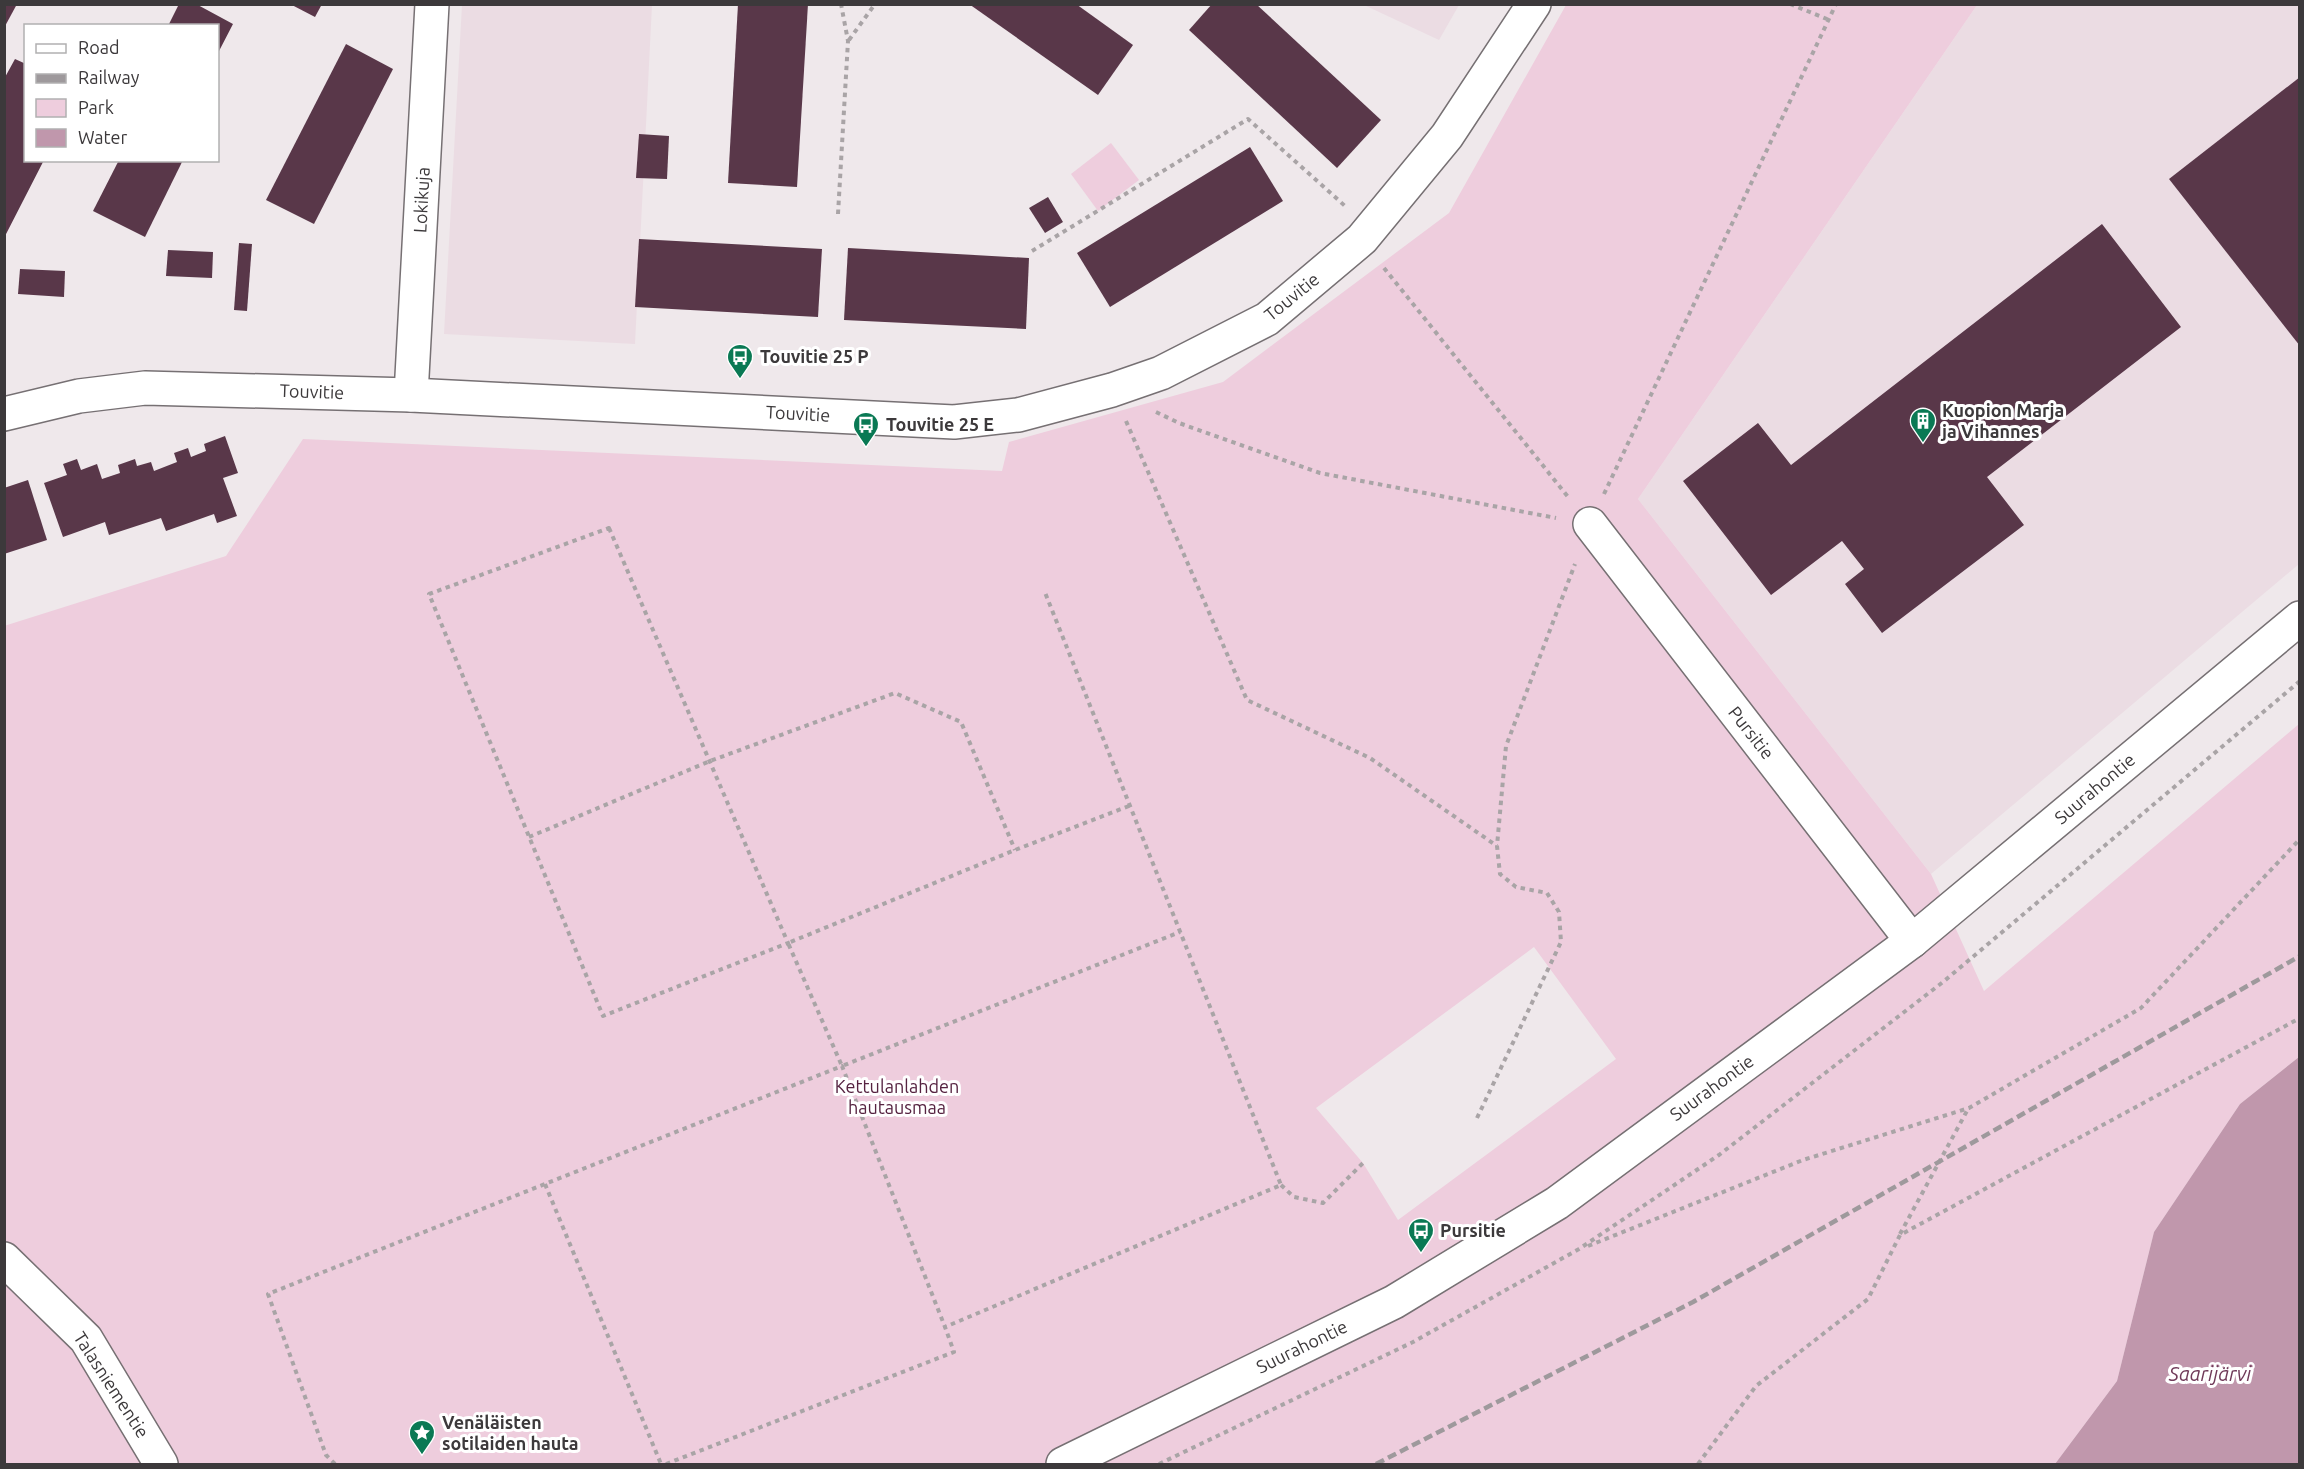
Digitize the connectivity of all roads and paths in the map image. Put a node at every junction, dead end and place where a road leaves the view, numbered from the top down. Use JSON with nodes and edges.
{"nodes":[{"id":1,"x":432,"y":4,"type":"edge"},
{"id":2,"x":841,"y":4,"type":"edge"},
{"id":3,"x":875,"y":4,"type":"edge"},
{"id":4,"x":1534,"y":4,"type":"edge"},
{"id":5,"x":1790,"y":4,"type":"edge"},
{"id":6,"x":1827,"y":19,"type":"dead end"},
{"id":7,"x":848,"y":41,"type":"junction"},
{"id":8,"x":838,"y":214,"type":"dead end"},
{"id":9,"x":1357,"y":226,"type":"junction"},
{"id":10,"x":1032,"y":251,"type":"dead end"},
{"id":11,"x":1112,"y":390,"type":"junction"},
{"id":12,"x":411,"y":395,"type":"junction"},
{"id":13,"x":4,"y":414,"type":"edge"},
{"id":14,"x":1590,"y":524,"type":"junction"},
{"id":15,"x":1044,"y":590,"type":"dead end"},
{"id":16,"x":2300,"y":618,"type":"edge"},
{"id":17,"x":710,"y":761,"type":"junction"},
{"id":18,"x":1129,"y":806,"type":"junction"},
{"id":19,"x":529,"y":837,"type":"junction"},
{"id":20,"x":2300,"y":839,"type":"edge"},
{"id":21,"x":1497,"y":846,"type":"dead end"},
{"id":22,"x":1015,"y":850,"type":"junction"},
{"id":23,"x":1180,"y":932,"type":"junction"},
{"id":24,"x":1912,"y":941,"type":"junction"},
{"id":25,"x":788,"y":943,"type":"junction"},
{"id":26,"x":2300,"y":1018,"type":"edge"},
{"id":27,"x":842,"y":1066,"type":"junction"},
{"id":28,"x":1969,"y":1108,"type":"junction"},
{"id":29,"x":1363,"y":1163,"type":"dead end"},
{"id":30,"x":545,"y":1184,"type":"junction"},
{"id":31,"x":1281,"y":1185,"type":"junction"},
{"id":32,"x":1900,"y":1235,"type":"junction"},
{"id":33,"x":1579,"y":1250,"type":"dead end"},
{"id":34,"x":4,"y":1259,"type":"edge"},
{"id":35,"x":945,"y":1327,"type":"junction"},
{"id":36,"x":161,"y":1464,"type":"edge"},
{"id":37,"x":335,"y":1464,"type":"edge"},
{"id":38,"x":663,"y":1464,"type":"edge"},
{"id":39,"x":1063,"y":1464,"type":"edge"},
{"id":40,"x":1698,"y":1464,"type":"edge"}],
"edges":[{"from":1,"to":12,"type":"street","name":"Lokikuja"},
{"from":2,"to":7,"type":"path"},
{"from":3,"to":7,"type":"path"},
{"from":4,"to":9,"type":"street","name":"Touvitie"},
{"from":5,"to":6,"type":"path"},
{"from":7,"to":8,"type":"path"},
{"from":9,"to":10,"type":"path"},
{"from":9,"to":11,"type":"street","name":"Touvitie"},
{"from":9,"to":14,"type":"path"},
{"from":11,"to":12,"type":"street","name":"Touvitie"},
{"from":11,"to":14,"type":"path"},
{"from":11,"to":21,"type":"path"},
{"from":12,"to":13,"type":"street","name":"Touvitie"},
{"from":14,"to":24,"type":"street","name":"Pursitie"},
{"from":15,"to":18,"type":"path"},
{"from":16,"to":24,"type":"street","name":"Suurahontie"},
{"from":17,"to":19,"type":"path"},
{"from":17,"to":19,"type":"path"},
{"from":17,"to":22,"type":"path"},
{"from":17,"to":25,"type":"path"},
{"from":18,"to":22,"type":"path"},
{"from":18,"to":23,"type":"path"},
{"from":19,"to":25,"type":"path"},
{"from":20,"to":28,"type":"path"},
{"from":22,"to":25,"type":"path"},
{"from":23,"to":27,"type":"path"},
{"from":23,"to":31,"type":"path"},
{"from":24,"to":39,"type":"street","name":"Suurahontie"},
{"from":25,"to":27,"type":"path"},
{"from":26,"to":32,"type":"path"},
{"from":27,"to":30,"type":"path"},
{"from":27,"to":35,"type":"path"},
{"from":28,"to":32,"type":"path"},
{"from":28,"to":33,"type":"path"},
{"from":29,"to":31,"type":"path"},
{"from":30,"to":37,"type":"path"},
{"from":30,"to":38,"type":"path"},
{"from":31,"to":35,"type":"path"},
{"from":32,"to":40,"type":"path"},
{"from":34,"to":36,"type":"street","name":"Talasniementie"},
{"from":35,"to":38,"type":"path"}]}
